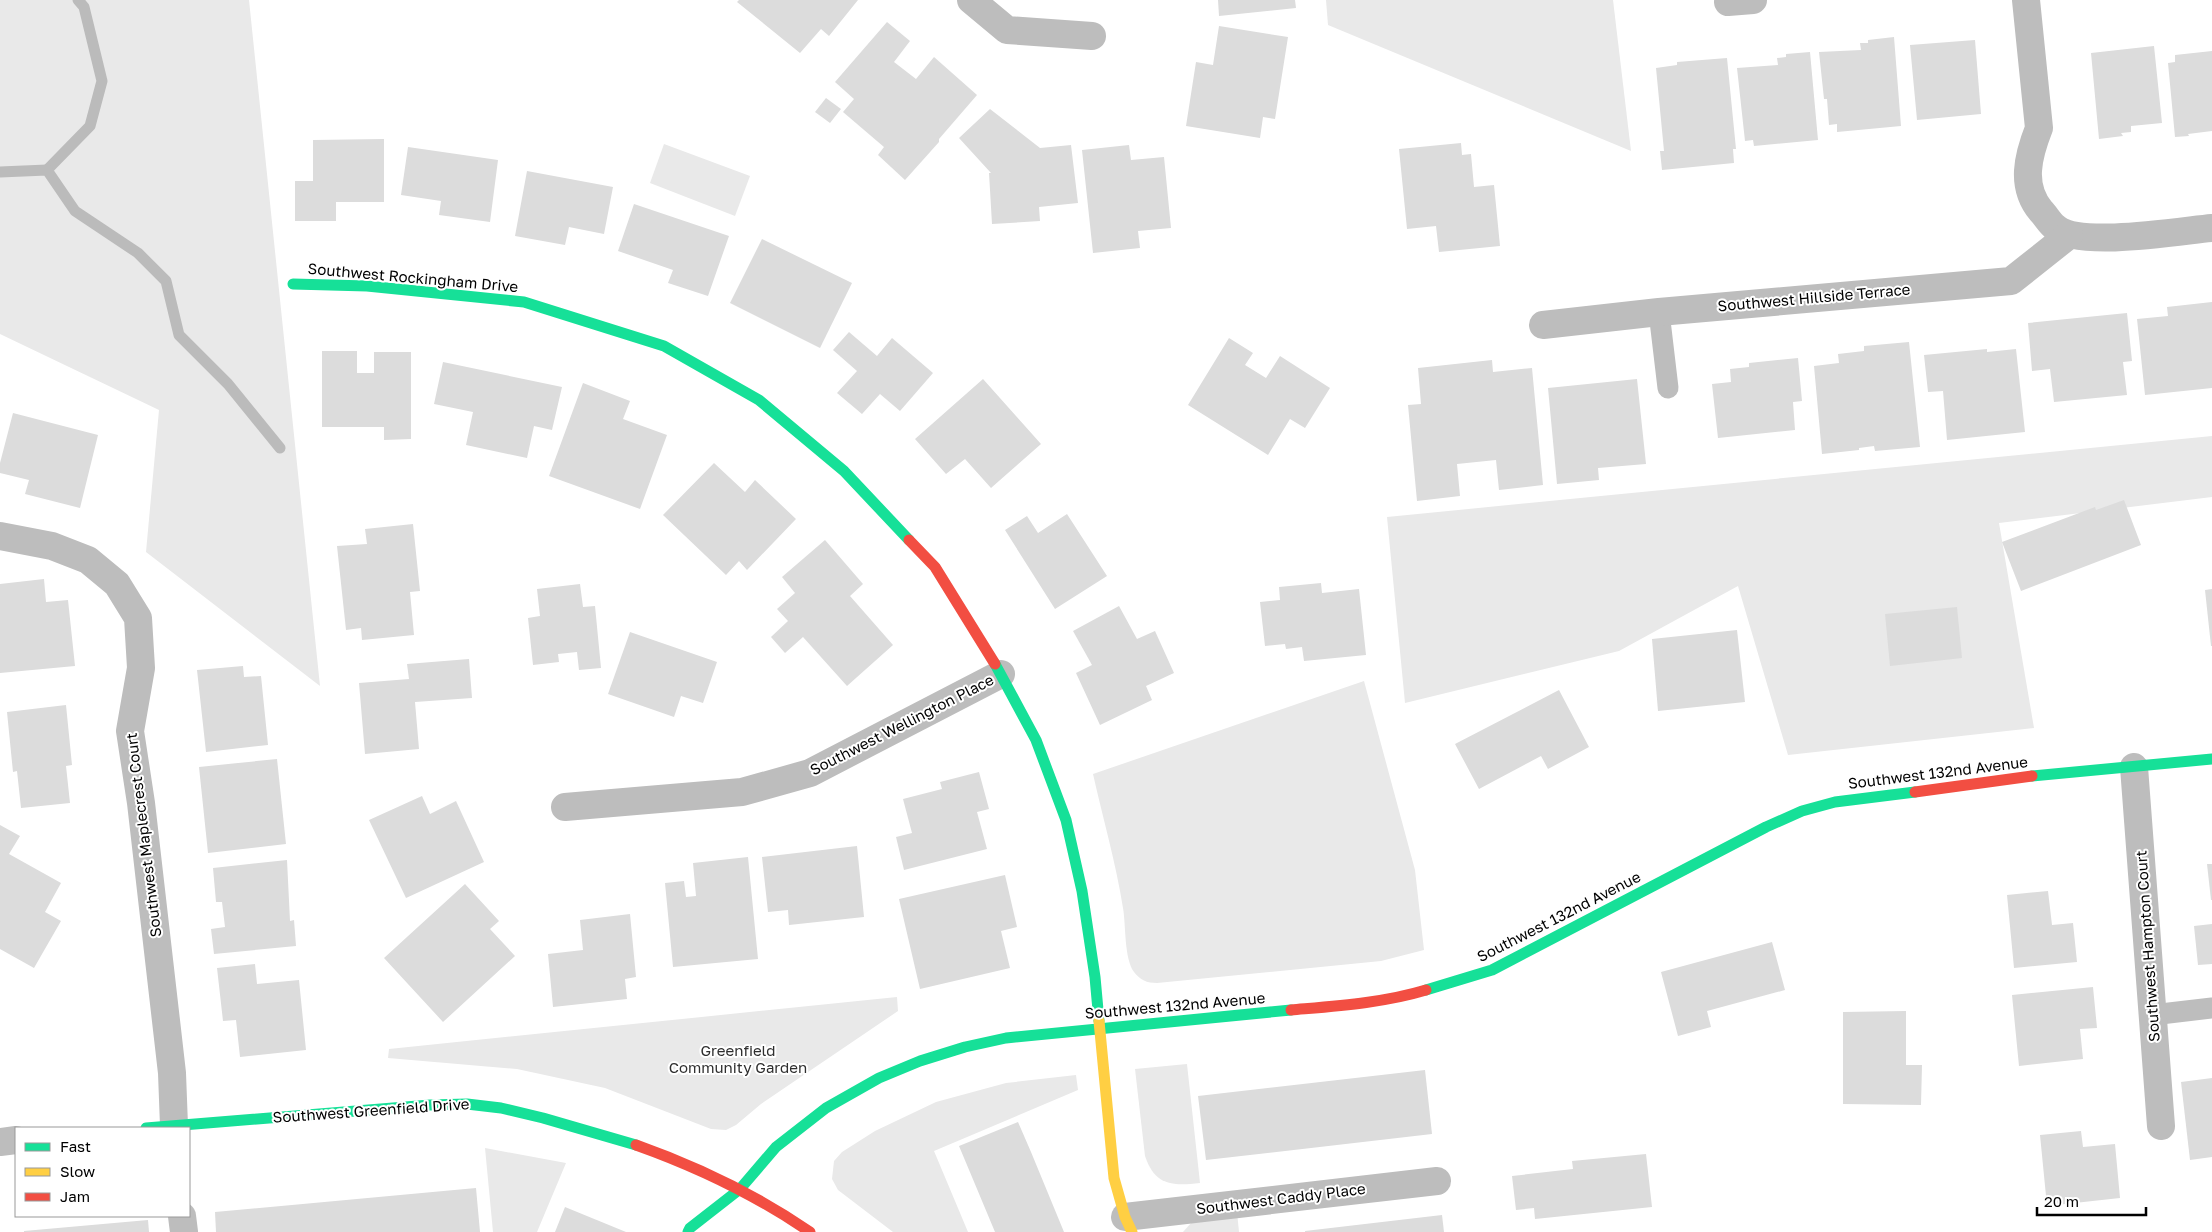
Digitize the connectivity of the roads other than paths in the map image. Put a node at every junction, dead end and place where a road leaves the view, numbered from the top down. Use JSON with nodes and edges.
{"nodes":[{"id":1,"x":971,"y":0,"type":"edge"},
{"id":2,"x":2026,"y":0,"type":"edge"},
{"id":3,"x":1092,"y":36,"type":"dead end"},
{"id":4,"x":2212,"y":228,"type":"edge"},
{"id":5,"x":2069,"y":235,"type":"junction"},
{"id":6,"x":293,"y":284,"type":"dead end"},
{"id":7,"x":1659,"y":312,"type":"junction"},
{"id":8,"x":1544,"y":325,"type":"dead end"},
{"id":9,"x":1668,"y":388,"type":"dead end"},
{"id":10,"x":2,"y":538,"type":"edge"},
{"id":11,"x":1001,"y":674,"type":"junction"},
{"id":12,"x":2212,"y":759,"type":"edge"},
{"id":13,"x":2134,"y":767,"type":"junction"},
{"id":14,"x":565,"y":807,"type":"dead end"},
{"id":15,"x":2212,"y":1008,"type":"edge"},
{"id":16,"x":2152,"y":1015,"type":"junction"},
{"id":17,"x":1100,"y":1028,"type":"junction"},
{"id":18,"x":2161,"y":1126,"type":"dead end"},
{"id":19,"x":174,"y":1127,"type":"edge"},
{"id":20,"x":15,"y":1140,"type":"edge"},
{"id":21,"x":0,"y":1142,"type":"edge"},
{"id":22,"x":1437,"y":1181,"type":"dead end"},
{"id":23,"x":740,"y":1189,"type":"junction"},
{"id":24,"x":182,"y":1217,"type":"edge"},
{"id":25,"x":1129,"y":1224,"type":"edge"},
{"id":26,"x":184,"y":1232,"type":"edge"},
{"id":27,"x":688,"y":1232,"type":"edge"},
{"id":28,"x":810,"y":1232,"type":"edge"}],
"edges":[{"from":1,"to":3,"type":"street"},
{"from":2,"to":5,"type":"street"},
{"from":4,"to":5,"type":"street"},
{"from":5,"to":7,"type":"street","name":"Southwest Hillside Terrace"},
{"from":6,"to":11,"type":"street","name":"Southwest Rockingham Drive"},
{"from":7,"to":8,"type":"street","name":"Southwest Hillside Terrace"},
{"from":7,"to":9,"type":"lane"},
{"from":10,"to":19,"type":"street","name":"Southwest Maplecrest Court"},
{"from":11,"to":14,"type":"street","name":"Southwest Wellington Place"},
{"from":11,"to":17,"type":"street","name":"Southwest Rockingham Drive"},
{"from":12,"to":13,"type":"street","name":"Southwest 132nd Avenue"},
{"from":13,"to":16,"type":"street","name":"Southwest Hampton Court"},
{"from":13,"to":17,"type":"street","name":"Southwest 132nd Avenue"},
{"from":15,"to":16,"type":"lane"},
{"from":16,"to":18,"type":"street","name":"Southwest Hampton Court"},
{"from":17,"to":23,"type":"street","name":"Southwest 132nd Avenue"},
{"from":17,"to":25,"type":"street","name":"Southwest Rockingham Drive"},
{"from":19,"to":23,"type":"street","name":"Southwest Greenfield Drive"},
{"from":20,"to":21,"type":"street"},
{"from":22,"to":25,"type":"street","name":"Southwest Caddy Place"},
{"from":23,"to":27,"type":"street","name":"Southwest 132nd Avenue"},
{"from":23,"to":28,"type":"street","name":"Southwest Greenfield Drive"},
{"from":24,"to":26,"type":"street"}]}
